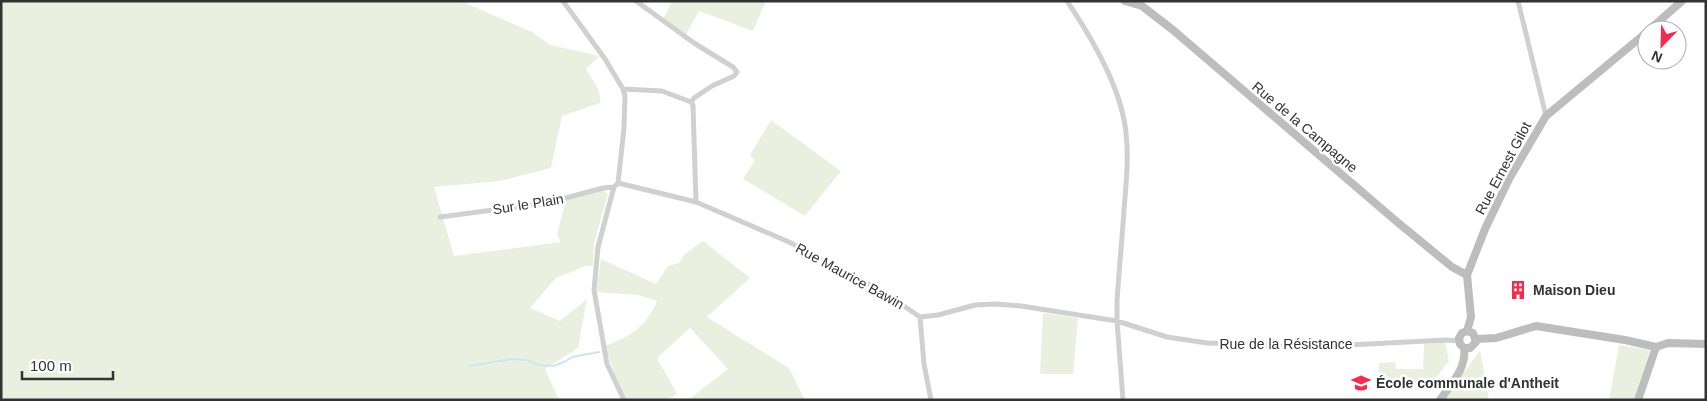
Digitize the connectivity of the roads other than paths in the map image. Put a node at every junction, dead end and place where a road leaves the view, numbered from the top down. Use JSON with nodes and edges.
{"nodes":[{"id":1,"x":563,"y":1,"type":"edge"},
{"id":2,"x":636,"y":1,"type":"edge"},
{"id":3,"x":1067,"y":1,"type":"edge"},
{"id":4,"x":1125,"y":1,"type":"edge"},
{"id":5,"x":1518,"y":1,"type":"edge"},
{"id":6,"x":1682,"y":1,"type":"edge"},
{"id":7,"x":1660,"y":20,"type":"edge"},
{"id":8,"x":1637,"y":40,"type":"edge"},
{"id":9,"x":623,"y":89,"type":"junction"},
{"id":10,"x":691,"y":102,"type":"junction"},
{"id":11,"x":1546,"y":116,"type":"junction"},
{"id":12,"x":616,"y":185,"type":"junction"},
{"id":13,"x":696,"y":202,"type":"junction"},
{"id":14,"x":440,"y":217,"type":"dead end"},
{"id":15,"x":1467,"y":276,"type":"junction"},
{"id":16,"x":920,"y":317,"type":"junction"},
{"id":17,"x":1116,"y":321,"type":"junction"},
{"id":18,"x":1467,"y":331,"type":"junction"},
{"id":19,"x":1476,"y":339,"type":"junction"},
{"id":20,"x":1459,"y":341,"type":"junction"},
{"id":21,"x":1706,"y":344,"type":"edge"},
{"id":22,"x":1656,"y":347,"type":"junction"},
{"id":23,"x":1464,"y":348,"type":"junction"},
{"id":24,"x":624,"y":400,"type":"edge"},
{"id":25,"x":931,"y":400,"type":"edge"},
{"id":26,"x":1123,"y":400,"type":"edge"},
{"id":27,"x":1440,"y":400,"type":"edge"},
{"id":28,"x":1638,"y":400,"type":"edge"}],
"edges":[{"from":1,"to":9,"type":"street"},
{"from":2,"to":10,"type":"street"},
{"from":3,"to":17,"type":"street"},
{"from":4,"to":15,"type":"street","name":"Rue de la Campagne"},
{"from":5,"to":11,"type":"street"},
{"from":6,"to":7,"type":"street","name":"Rue Ernest Gilot"},
{"from":8,"to":11,"type":"street","name":"Rue Ernest Gilot"},
{"from":9,"to":10,"type":"street"},
{"from":9,"to":12,"type":"street"},
{"from":10,"to":13,"type":"street"},
{"from":11,"to":15,"type":"street","name":"Rue Ernest Gilot"},
{"from":12,"to":13,"type":"street","name":"Rue Maurice Bawin"},
{"from":12,"to":14,"type":"street","name":"Sur le Plain"},
{"from":12,"to":24,"type":"street"},
{"from":13,"to":16,"type":"street","name":"Rue Maurice Bawin"},
{"from":15,"to":18,"type":"street","name":"Rue Ernest Gilot"},
{"from":16,"to":17,"type":"street","name":"Rue Maurice Bawin"},
{"from":16,"to":25,"type":"street"},
{"from":17,"to":20,"type":"street","name":"Rue de la Résistance"},
{"from":17,"to":26,"type":"street"},
{"from":18,"to":19,"type":"street"},
{"from":18,"to":20,"type":"street"},
{"from":19,"to":22,"type":"street"},
{"from":19,"to":23,"type":"street"},
{"from":20,"to":23,"type":"street"},
{"from":21,"to":22,"type":"street"},
{"from":22,"to":28,"type":"street"},
{"from":23,"to":27,"type":"street"}]}
